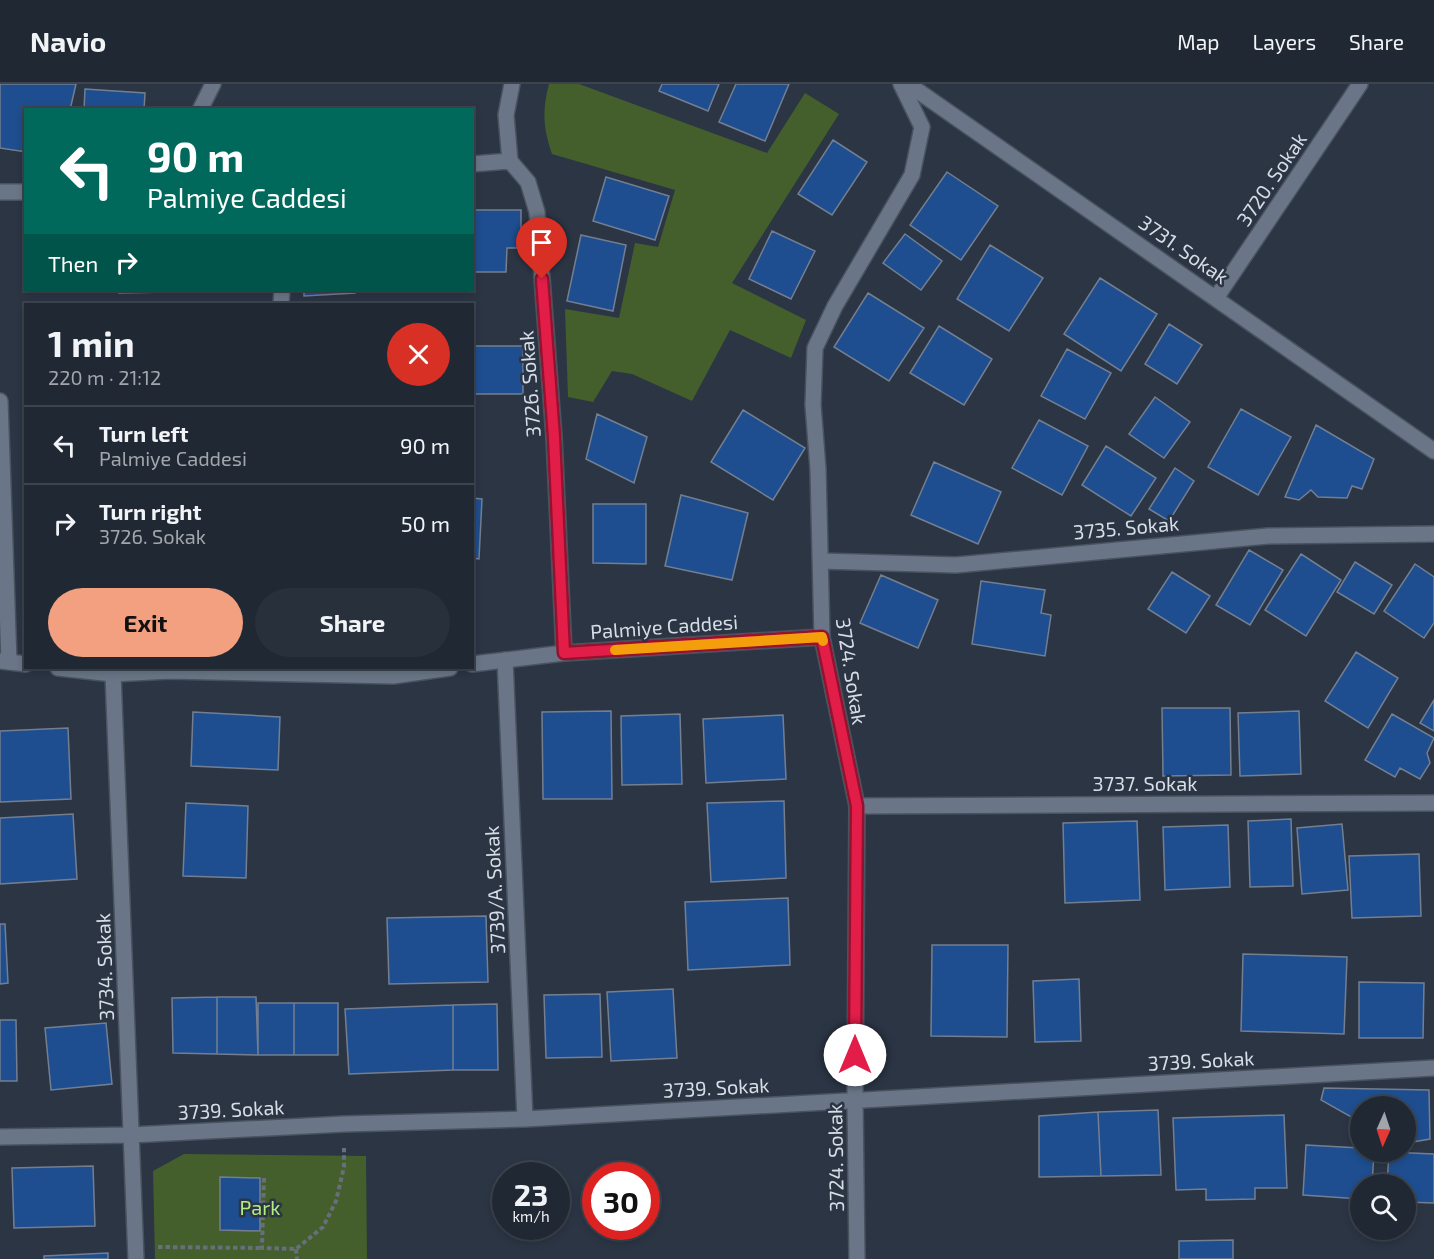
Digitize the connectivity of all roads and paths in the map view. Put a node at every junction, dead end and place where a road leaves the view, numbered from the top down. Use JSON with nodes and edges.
{"nodes":[{"id":1,"x":213,"y":84,"type":"edge"},
{"id":2,"x":512,"y":84,"type":"edge"},
{"id":3,"x":901,"y":84,"type":"edge"},
{"id":4,"x":908,"y":84,"type":"edge"},
{"id":5,"x":1360,"y":84,"type":"edge"},
{"id":6,"x":201,"y":108,"type":"edge"},
{"id":7,"x":510,"y":161,"type":"junction"},
{"id":8,"x":474,"y":164,"type":"edge"},
{"id":9,"x":0,"y":192,"type":"edge"},
{"id":10,"x":24,"y":192,"type":"edge"},
{"id":11,"x":1216,"y":298,"type":"junction"},
{"id":12,"x":0,"y":401,"type":"edge"},
{"id":13,"x":1434,"y":451,"type":"edge"},
{"id":14,"x":1434,"y":534,"type":"edge"},
{"id":15,"x":821,"y":561,"type":"junction"},
{"id":16,"x":822,"y":637,"type":"junction"},
{"id":17,"x":564,"y":653,"type":"junction"},
{"id":18,"x":505,"y":660,"type":"junction"},
{"id":19,"x":4,"y":662,"type":"edge"},
{"id":20,"x":24,"y":664,"type":"edge"},
{"id":21,"x":474,"y":664,"type":"edge"},
{"id":22,"x":67,"y":669,"type":"edge"},
{"id":23,"x":170,"y":669,"type":"edge"},
{"id":24,"x":443,"y":669,"type":"edge"},
{"id":25,"x":113,"y":674,"type":"junction"},
{"id":26,"x":1434,"y":803,"type":"edge"},
{"id":27,"x":857,"y":806,"type":"junction"},
{"id":28,"x":1434,"y":1068,"type":"edge"},
{"id":29,"x":855,"y":1100,"type":"junction"},
{"id":30,"x":525,"y":1119,"type":"junction"},
{"id":31,"x":344,"y":1124,"type":"junction"},
{"id":32,"x":131,"y":1135,"type":"junction"},
{"id":33,"x":0,"y":1137,"type":"edge"},
{"id":34,"x":264,"y":1178,"type":"dead end"},
{"id":35,"x":262,"y":1248,"type":"junction"},
{"id":36,"x":296,"y":1249,"type":"junction"},
{"id":37,"x":136,"y":1253,"type":"edge"},
{"id":38,"x":297,"y":1259,"type":"edge"},
{"id":39,"x":857,"y":1259,"type":"edge"}],
"edges":[{"from":1,"to":6,"type":"street"},
{"from":2,"to":7,"type":"street"},
{"from":3,"to":15,"type":"street","name":"3724. Sokak"},
{"from":4,"to":11,"type":"street","name":"3731. Sokak"},
{"from":5,"to":11,"type":"street","name":"3720. Sokak"},
{"from":7,"to":8,"type":"street"},
{"from":7,"to":17,"type":"street","name":"3726. Sokak"},
{"from":9,"to":10,"type":"street"},
{"from":11,"to":13,"type":"street","name":"3731. Sokak"},
{"from":12,"to":19,"type":"street"},
{"from":14,"to":15,"type":"street","name":"3735. Sokak"},
{"from":15,"to":16,"type":"street","name":"3724. Sokak"},
{"from":16,"to":17,"type":"street","name":"Palmiye Caddesi"},
{"from":16,"to":27,"type":"street","name":"3724. Sokak"},
{"from":17,"to":18,"type":"street","name":"Palmiye Caddesi"},
{"from":18,"to":21,"type":"street","name":"Palmiye Caddesi"},
{"from":18,"to":30,"type":"street","name":"3739/A. Sokak"},
{"from":19,"to":20,"type":"street"},
{"from":22,"to":25,"type":"street"},
{"from":23,"to":24,"type":"street"},
{"from":23,"to":25,"type":"street"},
{"from":25,"to":32,"type":"street","name":"3734. Sokak"},
{"from":26,"to":27,"type":"street","name":"3737. Sokak"},
{"from":27,"to":29,"type":"street","name":"3724. Sokak"},
{"from":28,"to":29,"type":"street","name":"3739. Sokak"},
{"from":29,"to":30,"type":"street","name":"3739. Sokak"},
{"from":29,"to":39,"type":"street","name":"3724. Sokak"},
{"from":30,"to":31,"type":"street","name":"3739. Sokak"},
{"from":31,"to":32,"type":"street","name":"3739. Sokak"},
{"from":31,"to":36,"type":"path"},
{"from":32,"to":33,"type":"street","name":"3739. Sokak"},
{"from":32,"to":37,"type":"street","name":"3734. Sokak"},
{"from":34,"to":35,"type":"path"},
{"from":35,"to":36,"type":"path"},
{"from":35,"to":37,"type":"path"},
{"from":36,"to":38,"type":"path"}]}
